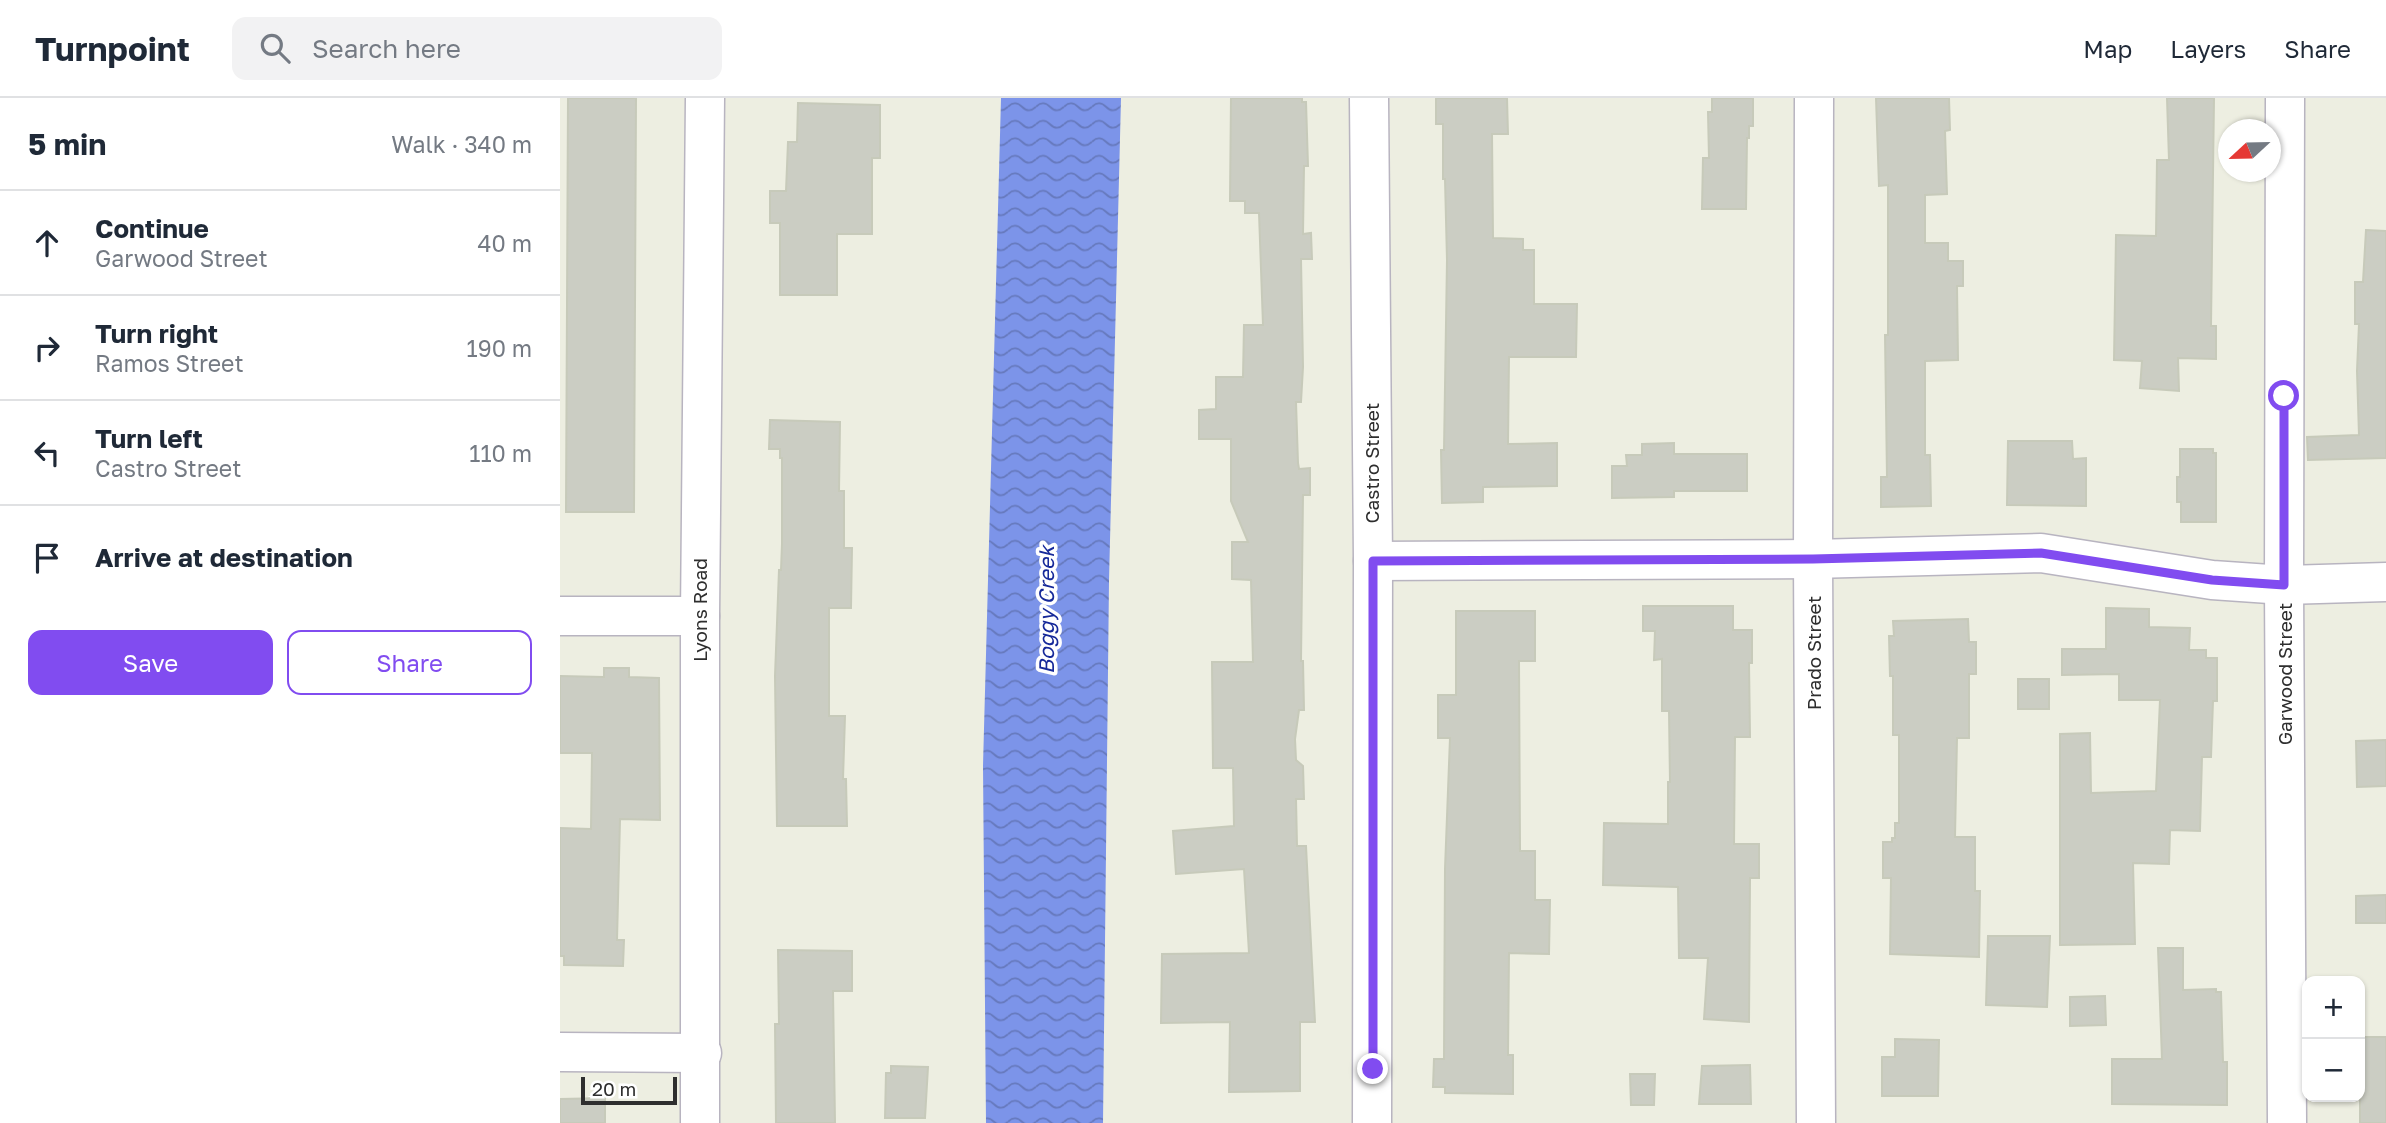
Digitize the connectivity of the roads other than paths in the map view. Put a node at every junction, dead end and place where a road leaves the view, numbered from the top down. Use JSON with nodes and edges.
{"nodes":[{"id":1,"x":705,"y":98,"type":"edge"},
{"id":2,"x":1369,"y":98,"type":"edge"},
{"id":3,"x":1814,"y":98,"type":"edge"},
{"id":4,"x":2285,"y":98,"type":"edge"},
{"id":5,"x":1813,"y":559,"type":"junction"},
{"id":6,"x":1373,"y":561,"type":"junction"},
{"id":7,"x":2386,"y":582,"type":"edge"},
{"id":8,"x":2284,"y":585,"type":"junction"},
{"id":9,"x":560,"y":616,"type":"edge"},
{"id":10,"x":700,"y":616,"type":"junction"},
{"id":11,"x":560,"y":1052,"type":"edge"},
{"id":12,"x":702,"y":1053,"type":"junction"},
{"id":13,"x":700,"y":1123,"type":"edge"},
{"id":14,"x":1372,"y":1123,"type":"edge"},
{"id":15,"x":1816,"y":1123,"type":"edge"},
{"id":16,"x":2287,"y":1123,"type":"edge"}],
"edges":[{"from":1,"to":10,"type":"street","name":"Lyons Road"},
{"from":2,"to":6,"type":"street","name":"Castro Street"},
{"from":3,"to":5,"type":"street","name":"Prado Street"},
{"from":4,"to":8,"type":"street","name":"Garwood Street"},
{"from":5,"to":6,"type":"street"},
{"from":5,"to":8,"type":"street"},
{"from":5,"to":15,"type":"street","name":"Prado Street"},
{"from":6,"to":14,"type":"street","name":"Castro Street"},
{"from":7,"to":8,"type":"street"},
{"from":8,"to":16,"type":"street","name":"Garwood Street"},
{"from":9,"to":10,"type":"street"},
{"from":10,"to":12,"type":"street","name":"Lyons Road"},
{"from":11,"to":12,"type":"street"},
{"from":12,"to":13,"type":"street","name":"Lyons Road"}]}
